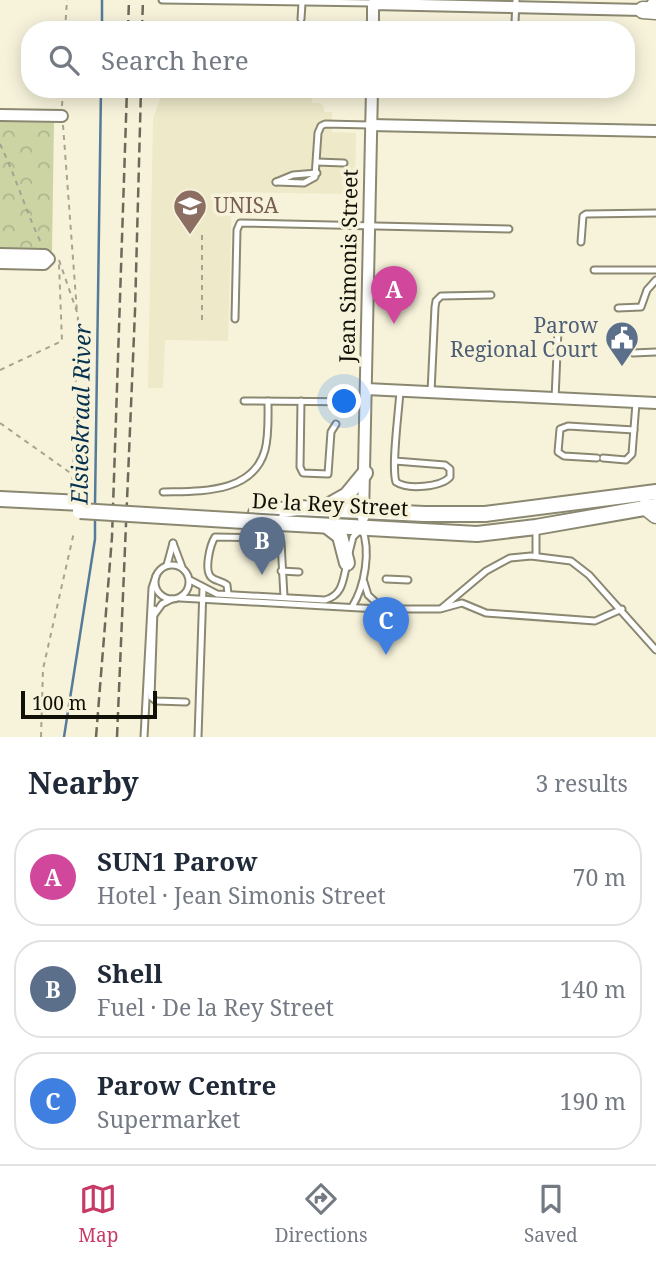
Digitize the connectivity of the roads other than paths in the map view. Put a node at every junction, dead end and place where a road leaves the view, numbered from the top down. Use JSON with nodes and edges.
{"nodes":[{"id":1,"x":162,"y":0,"type":"edge"},
{"id":2,"x":215,"y":1,"type":"edge"},
{"id":3,"x":250,"y":1,"type":"edge"},
{"id":4,"x":373,"y":2,"type":"edge"},
{"id":5,"x":302,"y":3,"type":"junction"},
{"id":6,"x":516,"y":4,"type":"edge"},
{"id":7,"x":651,"y":7,"type":"edge"},
{"id":8,"x":301,"y":19,"type":"dead end"},
{"id":9,"x":373,"y":21,"type":"edge"},
{"id":10,"x":372,"y":98,"type":"edge"},
{"id":11,"x":0,"y":115,"type":"edge"},
{"id":12,"x":62,"y":116,"type":"road end"},
{"id":13,"x":370,"y":125,"type":"junction"},
{"id":14,"x":656,"y":131,"type":"edge"},
{"id":15,"x":317,"y":162,"type":"junction"},
{"id":16,"x":345,"y":163,"type":"dead end"},
{"id":17,"x":317,"y":173,"type":"junction"},
{"id":18,"x":656,"y":213,"type":"edge"},
{"id":19,"x":369,"y":226,"type":"junction"},
{"id":20,"x":509,"y":229,"type":"dead end"},
{"id":21,"x":581,"y":242,"type":"dead end"},
{"id":22,"x":0,"y":254,"type":"edge"},
{"id":23,"x":0,"y":263,"type":"edge"},
{"id":24,"x":594,"y":270,"type":"dead end"},
{"id":25,"x":656,"y":270,"type":"edge"},
{"id":26,"x":656,"y":280,"type":"edge"},
{"id":27,"x":491,"y":295,"type":"dead end"},
{"id":28,"x":618,"y":308,"type":"dead end"},
{"id":29,"x":235,"y":319,"type":"dead end"},
{"id":30,"x":558,"y":330,"type":"dead end"},
{"id":31,"x":656,"y":352,"type":"edge"},
{"id":32,"x":633,"y":353,"type":"dead end"},
{"id":33,"x":366,"y":389,"type":"junction"},
{"id":34,"x":400,"y":391,"type":"junction"},
{"id":35,"x":430,"y":392,"type":"junction"},
{"id":36,"x":555,"y":399,"type":"junction"},
{"id":37,"x":244,"y":401,"type":"dead end"},
{"id":38,"x":268,"y":401,"type":"junction"},
{"id":39,"x":301,"y":401,"type":"junction"},
{"id":40,"x":366,"y":402,"type":"junction"},
{"id":41,"x":636,"y":403,"type":"junction"},
{"id":42,"x":656,"y":403,"type":"edge"},
{"id":43,"x":336,"y":424,"type":"dead end"},
{"id":44,"x":634,"y":430,"type":"junction"},
{"id":45,"x":396,"y":461,"type":"junction"},
{"id":46,"x":365,"y":473,"type":"junction"},
{"id":47,"x":163,"y":492,"type":"dead end"},
{"id":48,"x":656,"y":492,"type":"edge"},
{"id":49,"x":0,"y":499,"type":"edge"},
{"id":50,"x":78,"y":503,"type":"junction"},
{"id":51,"x":0,"y":507,"type":"edge"},
{"id":52,"x":323,"y":509,"type":"junction"},
{"id":53,"x":653,"y":509,"type":"edge"},
{"id":54,"x":363,"y":512,"type":"junction"},
{"id":55,"x":424,"y":514,"type":"junction"},
{"id":56,"x":326,"y":526,"type":"junction"},
{"id":57,"x":536,"y":527,"type":"junction"},
{"id":58,"x":362,"y":528,"type":"junction"},
{"id":59,"x":536,"y":556,"type":"junction"},
{"id":60,"x":347,"y":563,"type":"junction"},
{"id":61,"x":167,"y":565,"type":"junction"},
{"id":62,"x":182,"y":567,"type":"junction"},
{"id":63,"x":281,"y":571,"type":"junction"},
{"id":64,"x":299,"y":572,"type":"dead end"},
{"id":65,"x":156,"y":576,"type":"junction"},
{"id":66,"x":364,"y":579,"type":"junction"},
{"id":67,"x":386,"y":579,"type":"dead end"},
{"id":68,"x":190,"y":580,"type":"junction"},
{"id":69,"x":408,"y":580,"type":"dead end"},
{"id":70,"x":156,"y":588,"type":"junction"},
{"id":71,"x":203,"y":588,"type":"junction"},
{"id":72,"x":228,"y":594,"type":"junction"},
{"id":73,"x":284,"y":597,"type":"junction"},
{"id":74,"x":180,"y":598,"type":"junction"},
{"id":75,"x":172,"y":599,"type":"junction"},
{"id":76,"x":202,"y":600,"type":"junction"},
{"id":77,"x":352,"y":607,"type":"junction"},
{"id":78,"x":383,"y":608,"type":"junction"},
{"id":79,"x":440,"y":609,"type":"junction"},
{"id":80,"x":621,"y":609,"type":"junction"},
{"id":81,"x":154,"y":615,"type":"junction"},
{"id":82,"x":656,"y":650,"type":"edge"},
{"id":83,"x":186,"y":702,"type":"dead end"},
{"id":84,"x":144,"y":737,"type":"edge"},
{"id":85,"x":198,"y":737,"type":"edge"}],
"edges":[{"from":1,"to":2,"type":"lane"},
{"from":2,"to":3,"type":"lane"},
{"from":3,"to":5,"type":"lane"},
{"from":4,"to":5,"type":"lane"},
{"from":4,"to":6,"type":"street"},
{"from":4,"to":9,"type":"street"},
{"from":5,"to":8,"type":"lane"},
{"from":6,"to":7,"type":"street"},
{"from":10,"to":13,"type":"street","name":"Jean Simonis Street"},
{"from":11,"to":12,"type":"street"},
{"from":13,"to":14,"type":"street"},
{"from":13,"to":15,"type":"lane"},
{"from":13,"to":19,"type":"street","name":"Jean Simonis Street"},
{"from":15,"to":16,"type":"lane"},
{"from":15,"to":17,"type":"lane"},
{"from":17,"to":17,"type":"lane"},
{"from":18,"to":21,"type":"lane"},
{"from":19,"to":20,"type":"lane"},
{"from":19,"to":29,"type":"lane"},
{"from":19,"to":33,"type":"street","name":"Jean Simonis Street"},
{"from":22,"to":23,"type":"street"},
{"from":24,"to":25,"type":"lane"},
{"from":26,"to":28,"type":"lane"},
{"from":27,"to":35,"type":"lane"},
{"from":30,"to":36,"type":"lane"},
{"from":31,"to":32,"type":"lane"},
{"from":33,"to":34,"type":"street"},
{"from":33,"to":40,"type":"street","name":"Jean Simonis Street"},
{"from":34,"to":35,"type":"street"},
{"from":34,"to":45,"type":"lane"},
{"from":35,"to":36,"type":"street"},
{"from":36,"to":41,"type":"street"},
{"from":37,"to":38,"type":"lane"},
{"from":38,"to":39,"type":"lane"},
{"from":38,"to":47,"type":"lane"},
{"from":39,"to":40,"type":"lane"},
{"from":39,"to":43,"type":"lane"},
{"from":40,"to":46,"type":"street","name":"Jean Simonis Street"},
{"from":41,"to":42,"type":"street"},
{"from":41,"to":44,"type":"lane"},
{"from":44,"to":44,"type":"lane"},
{"from":45,"to":45,"type":"lane"},
{"from":46,"to":52,"type":"main road"},
{"from":46,"to":54,"type":"street","name":"Jean Simonis Street"},
{"from":48,"to":55,"type":"main road","name":"De la Rey Street"},
{"from":49,"to":50,"type":"main road","name":"De la Rey Street"},
{"from":50,"to":51,"type":"main road","name":"De la Rey Street"},
{"from":50,"to":52,"type":"main road","name":"De la Rey Street"},
{"from":50,"to":56,"type":"main road","name":"De la Rey Street","bridge":true},
{"from":52,"to":54,"type":"main road","name":"De la Rey Street"},
{"from":53,"to":57,"type":"main road","name":"De la Rey Street"},
{"from":54,"to":55,"type":"main road","name":"De la Rey Street"},
{"from":54,"to":58,"type":"street","name":"Jean Simonis Street"},
{"from":55,"to":57,"type":"main road"},
{"from":56,"to":58,"type":"main road","name":"De la Rey Street"},
{"from":56,"to":60,"type":"main road"},
{"from":57,"to":58,"type":"main road","name":"De la Rey Street"},
{"from":57,"to":59,"type":"lane"},
{"from":58,"to":60,"type":"lane"},
{"from":58,"to":66,"type":"lane"},
{"from":59,"to":79,"type":"lane"},
{"from":59,"to":80,"type":"lane"},
{"from":60,"to":73,"type":"lane"},
{"from":61,"to":62,"type":"lane"},
{"from":61,"to":62,"type":"lane"},
{"from":61,"to":65,"type":"lane"},
{"from":62,"to":68,"type":"lane"},
{"from":63,"to":64,"type":"lane"},
{"from":63,"to":72,"type":"lane"},
{"from":63,"to":73,"type":"lane"},
{"from":65,"to":70,"type":"lane"},
{"from":65,"to":84,"type":"lane"},
{"from":66,"to":77,"type":"lane"},
{"from":66,"to":78,"type":"lane"},
{"from":67,"to":69,"type":"lane"},
{"from":68,"to":71,"type":"lane"},
{"from":68,"to":74,"type":"lane"},
{"from":70,"to":75,"type":"lane"},
{"from":70,"to":81,"type":"lane"},
{"from":71,"to":72,"type":"lane"},
{"from":71,"to":76,"type":"lane"},
{"from":72,"to":73,"type":"lane"},
{"from":74,"to":75,"type":"lane"},
{"from":74,"to":76,"type":"lane"},
{"from":75,"to":81,"type":"lane"},
{"from":76,"to":77,"type":"lane"},
{"from":76,"to":85,"type":"lane"},
{"from":77,"to":78,"type":"lane"},
{"from":78,"to":79,"type":"lane"},
{"from":79,"to":80,"type":"lane"},
{"from":80,"to":82,"type":"lane"},
{"from":81,"to":83,"type":"lane"}]}
